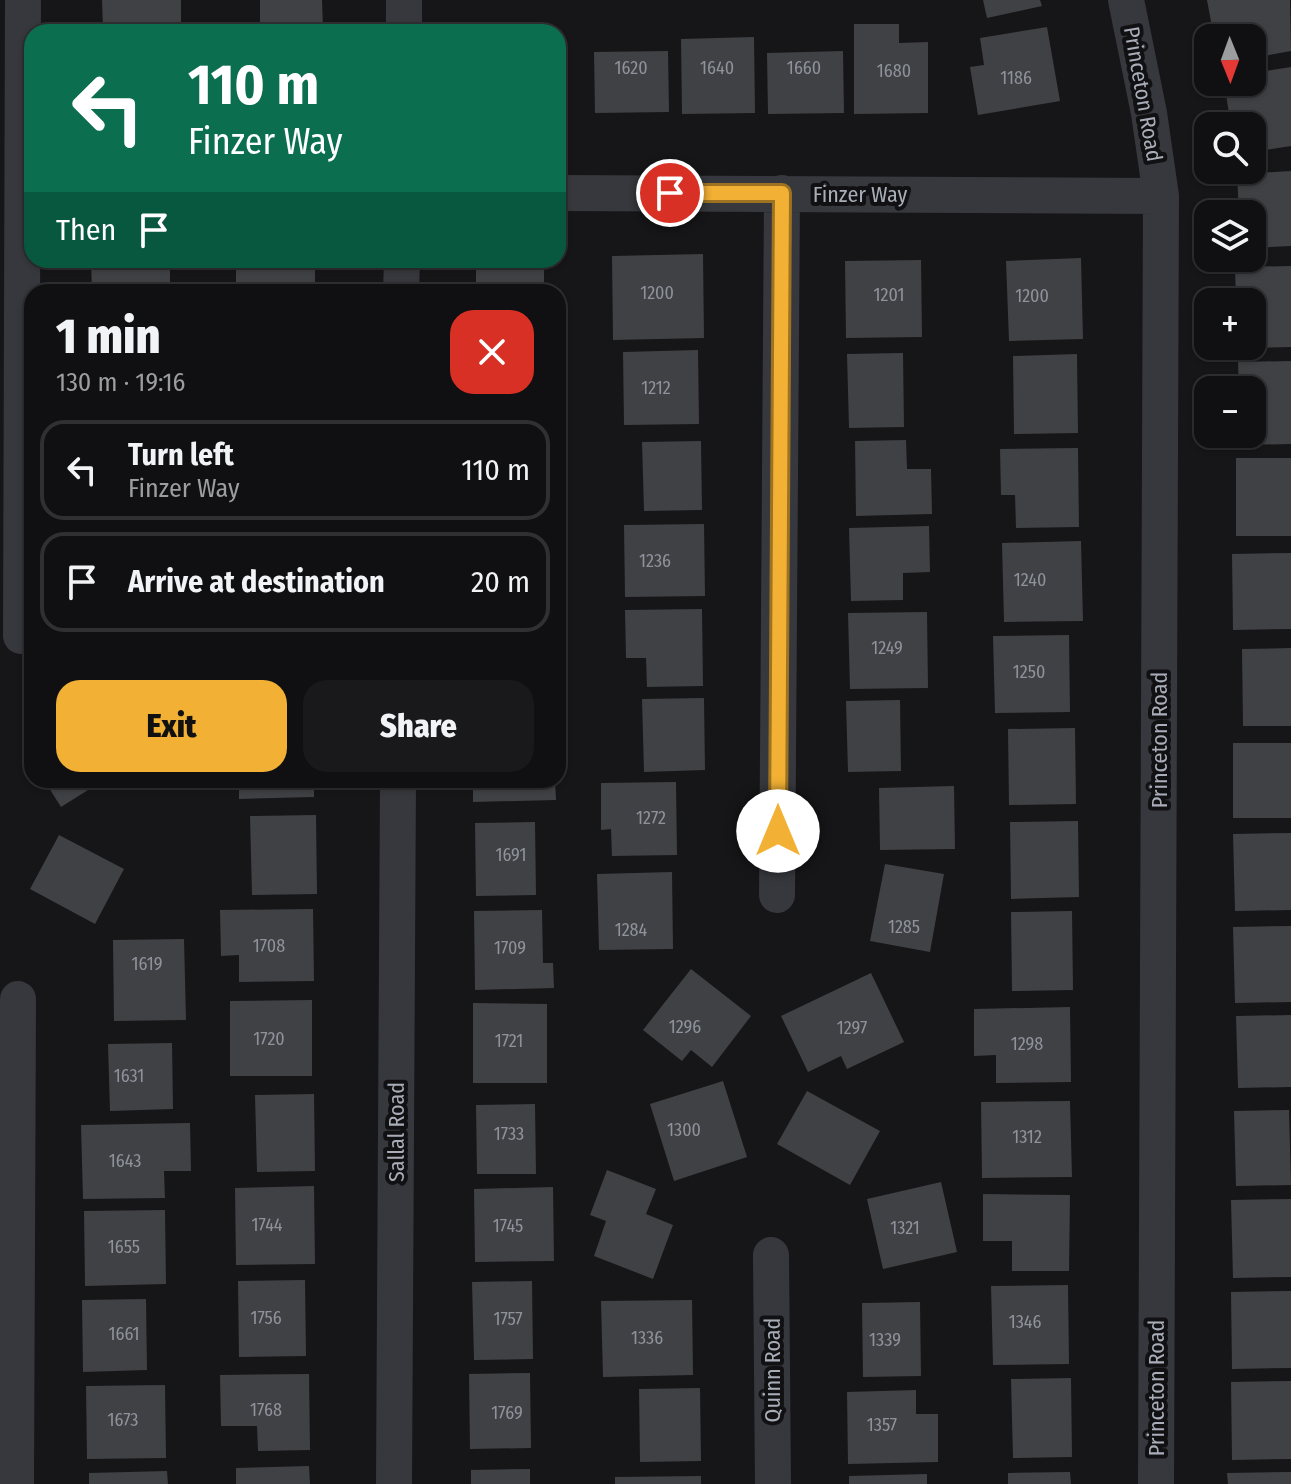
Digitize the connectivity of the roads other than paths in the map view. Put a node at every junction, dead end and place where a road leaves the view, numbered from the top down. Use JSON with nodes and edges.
{"nodes":[{"id":1,"x":23,"y":0,"type":"edge"},
{"id":2,"x":404,"y":0,"type":"edge"},
{"id":3,"x":1126,"y":0,"type":"edge"},
{"id":4,"x":404,"y":24,"type":"edge"},
{"id":5,"x":19,"y":189,"type":"edge"},
{"id":6,"x":566,"y":193,"type":"edge"},
{"id":7,"x":782,"y":193,"type":"junction"},
{"id":8,"x":1161,"y":196,"type":"junction"},
{"id":9,"x":21,"y":636,"type":"dead end"},
{"id":10,"x":398,"y":788,"type":"edge"},
{"id":11,"x":777,"y":895,"type":"dead end"},
{"id":12,"x":18,"y":999,"type":"dead end"},
{"id":13,"x":771,"y":1255,"type":"dead end"},
{"id":14,"x":16,"y":1484,"type":"edge"},
{"id":15,"x":394,"y":1484,"type":"edge"},
{"id":16,"x":773,"y":1484,"type":"edge"},
{"id":17,"x":1156,"y":1484,"type":"edge"}],
"edges":[{"from":1,"to":5,"type":"street"},
{"from":2,"to":4,"type":"street"},
{"from":3,"to":8,"type":"street","name":"Princeton Road"},
{"from":5,"to":9,"type":"street"},
{"from":6,"to":7,"type":"street","name":"Finzer Way"},
{"from":7,"to":8,"type":"street","name":"Finzer Way"},
{"from":7,"to":11,"type":"street"},
{"from":8,"to":17,"type":"street","name":"Princeton Road"},
{"from":10,"to":15,"type":"street","name":"Sallal Road"},
{"from":12,"to":14,"type":"street"},
{"from":13,"to":16,"type":"street","name":"Quinn Road"}]}
